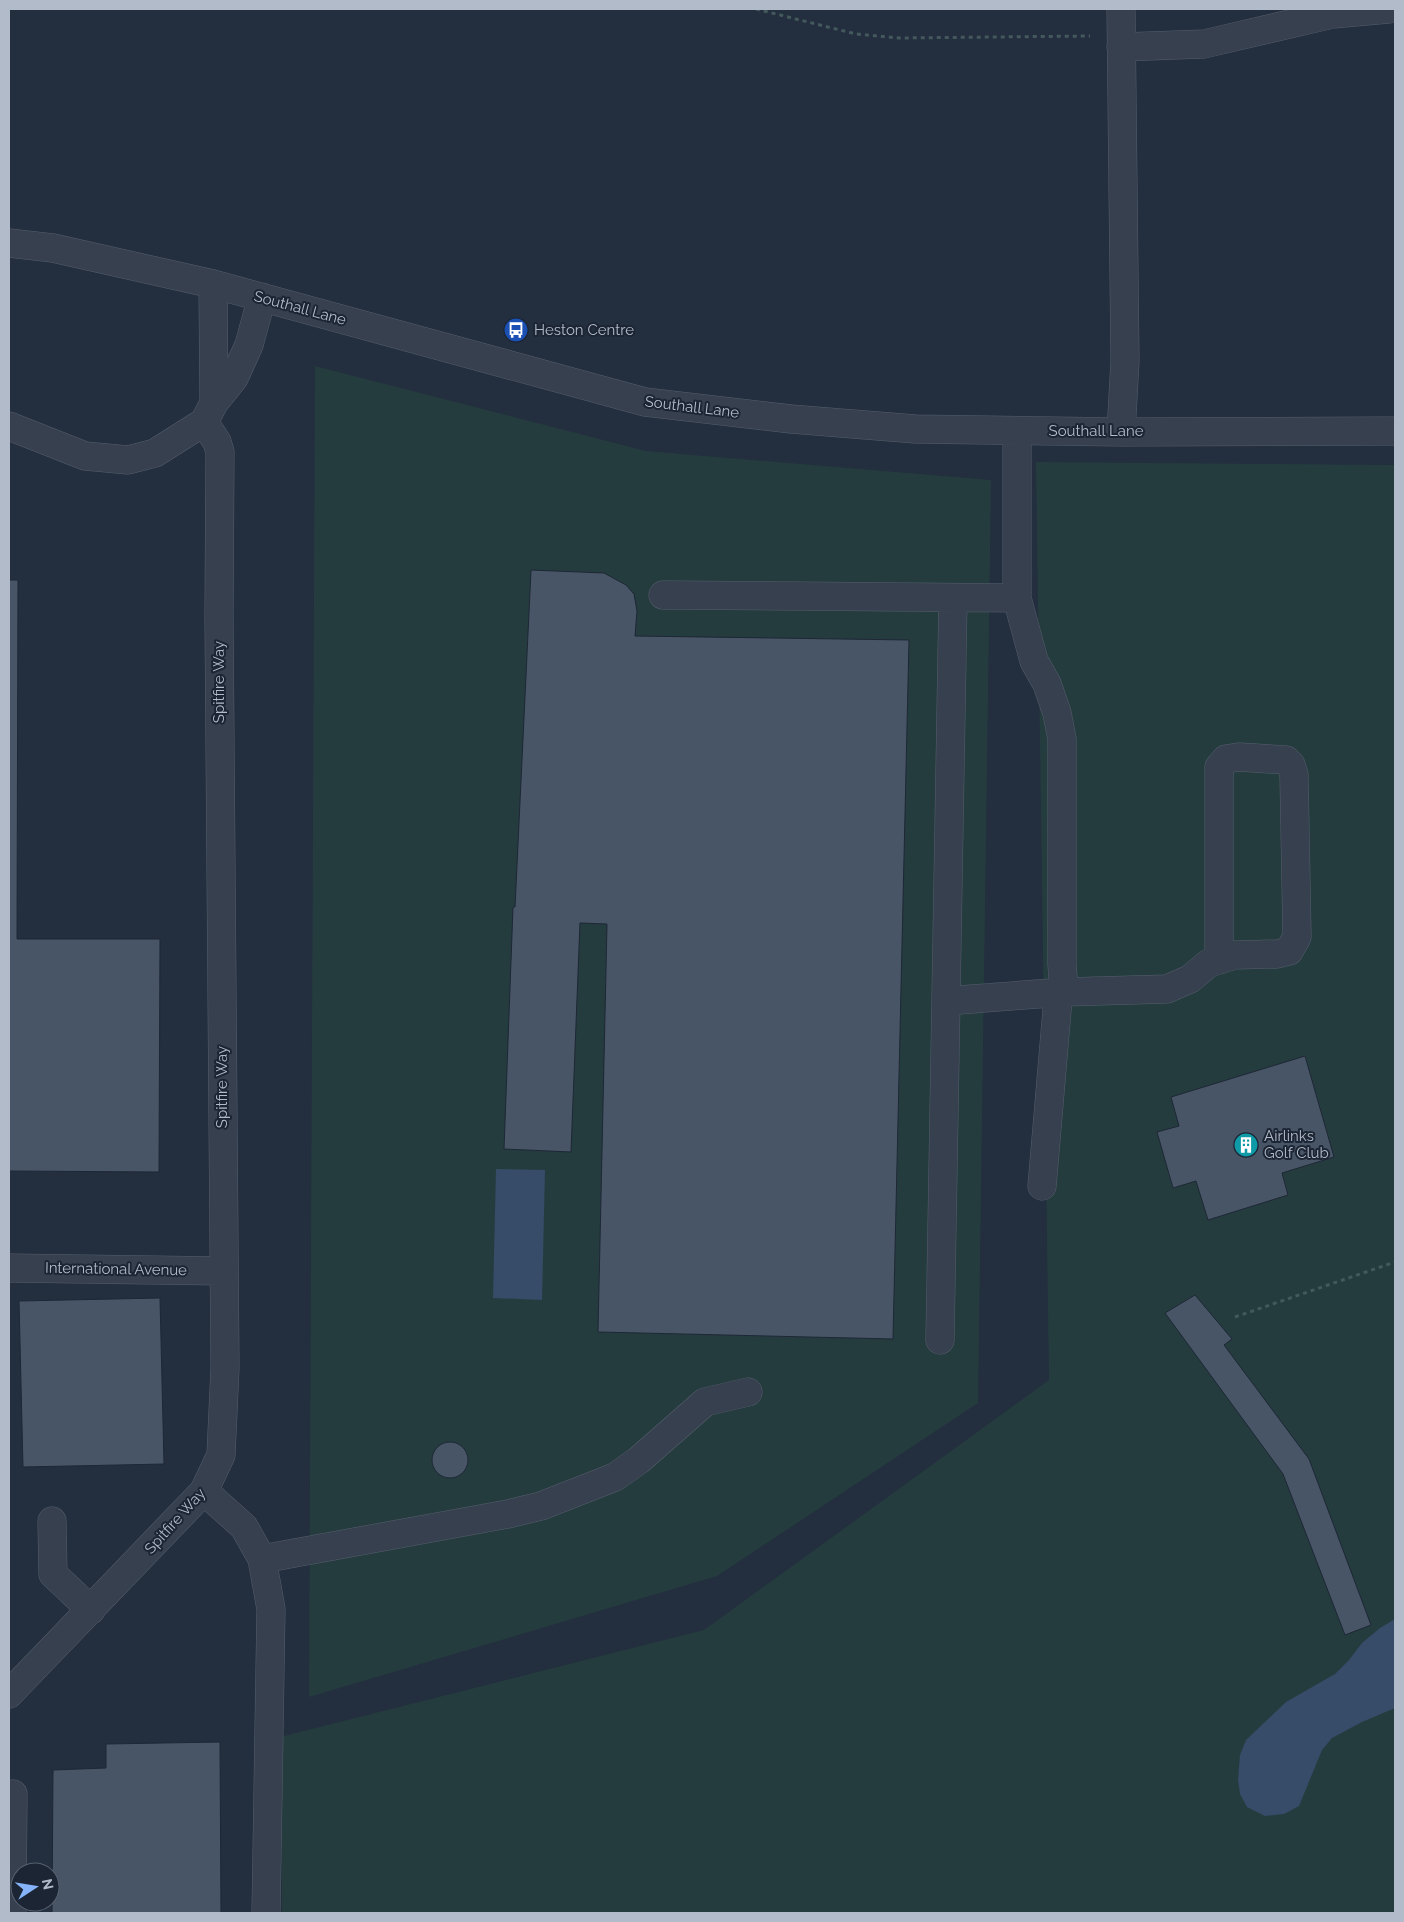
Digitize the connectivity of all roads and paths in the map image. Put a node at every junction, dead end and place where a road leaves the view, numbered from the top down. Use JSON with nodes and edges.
{"nodes":[{"id":1,"x":756,"y":9,"type":"edge"},
{"id":2,"x":1121,"y":9,"type":"edge"},
{"id":3,"x":1389,"y":9,"type":"edge"},
{"id":4,"x":1121,"y":42,"type":"junction"},
{"id":5,"x":9,"y":242,"type":"edge"},
{"id":6,"x":213,"y":284,"type":"junction"},
{"id":7,"x":262,"y":298,"type":"junction"},
{"id":8,"x":209,"y":412,"type":"junction"},
{"id":9,"x":9,"y":426,"type":"edge"},
{"id":10,"x":1017,"y":431,"type":"junction"},
{"id":11,"x":1395,"y":431,"type":"edge"},
{"id":12,"x":1121,"y":432,"type":"junction"},
{"id":13,"x":663,"y":594,"type":"dead end"},
{"id":14,"x":953,"y":598,"type":"junction"},
{"id":15,"x":1017,"y":598,"type":"junction"},
{"id":16,"x":1219,"y":960,"type":"junction"},
{"id":17,"x":1064,"y":992,"type":"junction"},
{"id":18,"x":946,"y":1001,"type":"junction"},
{"id":19,"x":1042,"y":1186,"type":"dead end"},
{"id":20,"x":1395,"y":1262,"type":"edge"},
{"id":21,"x":9,"y":1268,"type":"edge"},
{"id":22,"x":223,"y":1271,"type":"junction"},
{"id":23,"x":1236,"y":1317,"type":"dead end"},
{"id":24,"x":940,"y":1340,"type":"dead end"},
{"id":25,"x":748,"y":1392,"type":"dead end"},
{"id":26,"x":204,"y":1492,"type":"junction"},
{"id":27,"x":52,"y":1521,"type":"dead end"},
{"id":28,"x":262,"y":1559,"type":"junction"},
{"id":29,"x":91,"y":1610,"type":"junction"},
{"id":30,"x":9,"y":1694,"type":"edge"},
{"id":31,"x":13,"y":1794,"type":"dead end"},
{"id":32,"x":12,"y":1913,"type":"edge"},
{"id":33,"x":266,"y":1913,"type":"edge"}],
"edges":[{"from":1,"to":4,"type":"path"},
{"from":2,"to":4,"type":"street"},
{"from":3,"to":4,"type":"street"},
{"from":4,"to":12,"type":"street"},
{"from":5,"to":6,"type":"street","name":"Southall Lane"},
{"from":6,"to":7,"type":"street","name":"Southall Lane"},
{"from":6,"to":8,"type":"street"},
{"from":7,"to":8,"type":"street"},
{"from":7,"to":10,"type":"street","name":"Southall Lane"},
{"from":8,"to":9,"type":"street"},
{"from":8,"to":22,"type":"street","name":"Spitfire Way"},
{"from":10,"to":12,"type":"street","name":"Southall Lane"},
{"from":10,"to":15,"type":"street"},
{"from":11,"to":12,"type":"street","name":"Southall Lane"},
{"from":13,"to":14,"type":"street"},
{"from":14,"to":15,"type":"street"},
{"from":14,"to":18,"type":"street"},
{"from":15,"to":17,"type":"street"},
{"from":16,"to":16,"type":"street"},
{"from":16,"to":17,"type":"street"},
{"from":17,"to":18,"type":"street"},
{"from":17,"to":19,"type":"street"},
{"from":18,"to":24,"type":"street"},
{"from":20,"to":23,"type":"path"},
{"from":21,"to":22,"type":"street","name":"International Avenue"},
{"from":22,"to":26,"type":"street","name":"Spitfire Way"},
{"from":25,"to":28,"type":"street"},
{"from":26,"to":28,"type":"street"},
{"from":26,"to":29,"type":"street","name":"Spitfire Way"},
{"from":27,"to":29,"type":"street"},
{"from":28,"to":33,"type":"street"},
{"from":29,"to":30,"type":"street","name":"Spitfire Way"},
{"from":31,"to":32,"type":"street"}]}
